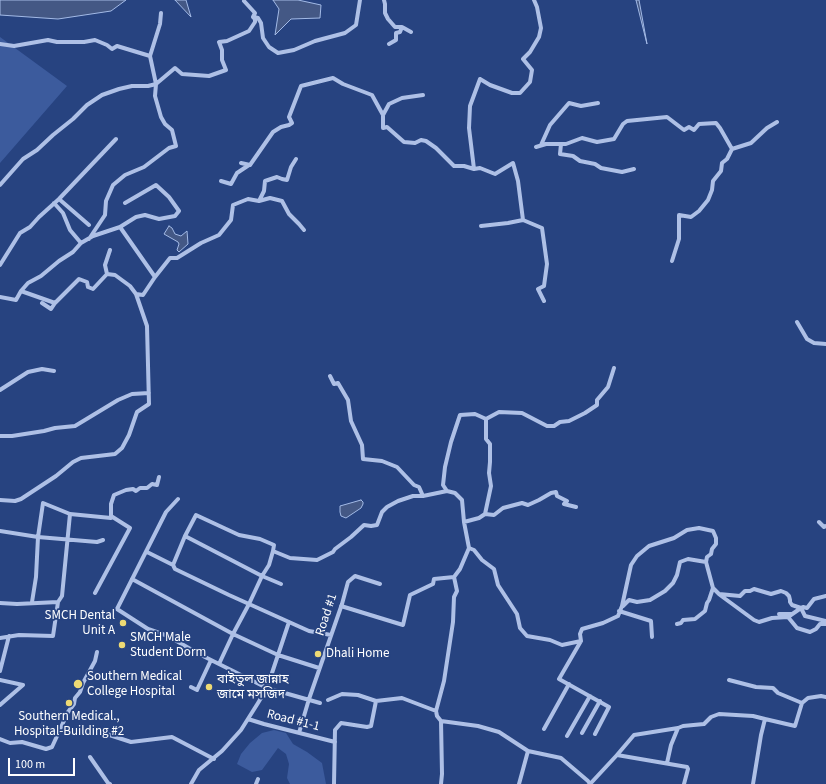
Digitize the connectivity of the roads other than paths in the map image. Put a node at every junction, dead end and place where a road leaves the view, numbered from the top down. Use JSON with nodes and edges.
{"nodes":[{"id":1,"x":360,"y":0,"type":"edge"},
{"id":2,"x":384,"y":0,"type":"edge"},
{"id":3,"x":534,"y":0,"type":"edge"},
{"id":4,"x":244,"y":1,"type":"dead end"},
{"id":5,"x":161,"y":13,"type":"dead end"},
{"id":6,"x":253,"y":17,"type":"junction"},
{"id":7,"x":402,"y":27,"type":"junction"},
{"id":8,"x":411,"y":32,"type":"dead end"},
{"id":9,"x":0,"y":44,"type":"edge"},
{"id":10,"x":389,"y":44,"type":"dead end"},
{"id":11,"x":150,"y":56,"type":"junction"},
{"id":12,"x":209,"y":76,"type":"junction"},
{"id":13,"x":212,"y":80,"type":"dead end"},
{"id":14,"x":156,"y":84,"type":"junction"},
{"id":15,"x":423,"y":95,"type":"dead end"},
{"id":16,"x":598,"y":103,"type":"dead end"},
{"id":17,"x":383,"y":115,"type":"junction"},
{"id":18,"x":777,"y":122,"type":"dead end"},
{"id":19,"x":116,"y":139,"type":"dead end"},
{"id":20,"x":561,"y":144,"type":"junction"},
{"id":21,"x":541,"y":145,"type":"junction"},
{"id":22,"x":536,"y":147,"type":"dead end"},
{"id":23,"x":732,"y":149,"type":"junction"},
{"id":24,"x":296,"y":159,"type":"dead end"},
{"id":25,"x":242,"y":163,"type":"dead end"},
{"id":26,"x":250,"y":164,"type":"junction"},
{"id":27,"x":474,"y":169,"type":"junction"},
{"id":28,"x":634,"y":169,"type":"dead end"},
{"id":29,"x":222,"y":181,"type":"dead end"},
{"id":30,"x":0,"y":185,"type":"edge"},
{"id":31,"x":59,"y":199,"type":"junction"},
{"id":32,"x":259,"y":201,"type":"junction"},
{"id":33,"x":54,"y":203,"type":"junction"},
{"id":34,"x":125,"y":203,"type":"dead end"},
{"id":35,"x":523,"y":220,"type":"junction"},
{"id":36,"x":89,"y":225,"type":"dead end"},
{"id":37,"x":481,"y":226,"type":"dead end"},
{"id":38,"x":120,"y":227,"type":"junction"},
{"id":39,"x":304,"y":230,"type":"dead end"},
{"id":40,"x":89,"y":239,"type":"junction"},
{"id":41,"x":81,"y":243,"type":"junction"},
{"id":42,"x":110,"y":250,"type":"dead end"},
{"id":43,"x":672,"y":261,"type":"dead end"},
{"id":44,"x":0,"y":265,"type":"edge"},
{"id":45,"x":107,"y":274,"type":"junction"},
{"id":46,"x":155,"y":277,"type":"junction"},
{"id":47,"x":21,"y":290,"type":"junction"},
{"id":48,"x":136,"y":294,"type":"junction"},
{"id":49,"x":0,"y":297,"type":"edge"},
{"id":50,"x":544,"y":300,"type":"dead end"},
{"id":51,"x":55,"y":303,"type":"junction"},
{"id":52,"x":42,"y":304,"type":"dead end"},
{"id":53,"x":797,"y":322,"type":"dead end"},
{"id":54,"x":826,"y":344,"type":"edge"},
{"id":55,"x":614,"y":368,"type":"dead end"},
{"id":56,"x":54,"y":371,"type":"dead end"},
{"id":57,"x":330,"y":376,"type":"dead end"},
{"id":58,"x":0,"y":390,"type":"edge"},
{"id":59,"x":148,"y":393,"type":"junction"},
{"id":60,"x":486,"y":419,"type":"junction"},
{"id":61,"x":0,"y":436,"type":"edge"},
{"id":62,"x":159,"y":477,"type":"dead end"},
{"id":63,"x":447,"y":491,"type":"junction"},
{"id":64,"x":423,"y":496,"type":"junction"},
{"id":65,"x":178,"y":499,"type":"dead end"},
{"id":66,"x":0,"y":500,"type":"edge"},
{"id":67,"x":576,"y":507,"type":"dead end"},
{"id":68,"x":70,"y":514,"type":"junction"},
{"id":69,"x":485,"y":514,"type":"junction"},
{"id":70,"x":111,"y":516,"type":"junction"},
{"id":71,"x":464,"y":522,"type":"junction"},
{"id":72,"x":819,"y":522,"type":"dead end"},
{"id":73,"x":826,"y":526,"type":"edge"},
{"id":74,"x":0,"y":532,"type":"edge"},
{"id":75,"x":185,"y":536,"type":"junction"},
{"id":76,"x":38,"y":537,"type":"junction"},
{"id":77,"x":68,"y":539,"type":"junction"},
{"id":78,"x":103,"y":540,"type":"dead end"},
{"id":79,"x":469,"y":548,"type":"junction"},
{"id":80,"x":273,"y":551,"type":"junction"},
{"id":81,"x":147,"y":552,"type":"junction"},
{"id":82,"x":706,"y":562,"type":"junction"},
{"id":83,"x":173,"y":565,"type":"junction"},
{"id":84,"x":262,"y":576,"type":"junction"},
{"id":85,"x":454,"y":577,"type":"junction"},
{"id":86,"x":132,"y":579,"type":"junction"},
{"id":87,"x":281,"y":584,"type":"dead end"},
{"id":88,"x":380,"y":584,"type":"dead end"},
{"id":89,"x":713,"y":588,"type":"junction"},
{"id":90,"x":95,"y":593,"type":"dead end"},
{"id":91,"x":719,"y":594,"type":"junction"},
{"id":92,"x":826,"y":596,"type":"edge"},
{"id":93,"x":32,"y":602,"type":"junction"},
{"id":94,"x":58,"y":602,"type":"junction"},
{"id":95,"x":0,"y":603,"type":"edge"},
{"id":96,"x":249,"y":604,"type":"junction"},
{"id":97,"x":341,"y":606,"type":"junction"},
{"id":98,"x":622,"y":606,"type":"junction"},
{"id":99,"x":801,"y":608,"type":"junction"},
{"id":100,"x":619,"y":611,"type":"junction"},
{"id":101,"x":779,"y":614,"type":"dead end"},
{"id":102,"x":791,"y":615,"type":"junction"},
{"id":103,"x":805,"y":616,"type":"junction"},
{"id":104,"x":290,"y":622,"type":"junction"},
{"id":105,"x":826,"y":622,"type":"edge"},
{"id":106,"x":677,"y":624,"type":"dead end"},
{"id":107,"x":232,"y":634,"type":"junction"},
{"id":108,"x":331,"y":635,"type":"junction"},
{"id":109,"x":9,"y":636,"type":"junction"},
{"id":110,"x":652,"y":637,"type":"dead end"},
{"id":111,"x":0,"y":638,"type":"edge"},
{"id":112,"x":581,"y":641,"type":"junction"},
{"id":113,"x":97,"y":652,"type":"dead end"},
{"id":114,"x":278,"y":656,"type":"junction"},
{"id":115,"x":211,"y":660,"type":"junction"},
{"id":116,"x":219,"y":664,"type":"junction"},
{"id":117,"x":319,"y":668,"type":"junction"},
{"id":118,"x":0,"y":671,"type":"edge"},
{"id":119,"x":0,"y":680,"type":"edge"},
{"id":120,"x":729,"y":680,"type":"dead end"},
{"id":121,"x":569,"y":684,"type":"junction"},
{"id":122,"x":191,"y":686,"type":"dead end"},
{"id":123,"x":267,"y":688,"type":"junction"},
{"id":124,"x":590,"y":696,"type":"junction"},
{"id":125,"x":826,"y":697,"type":"edge"},
{"id":126,"x":309,"y":699,"type":"junction"},
{"id":127,"x":328,"y":700,"type":"dead end"},
{"id":128,"x":376,"y":701,"type":"junction"},
{"id":129,"x":600,"y":701,"type":"junction"},
{"id":130,"x":320,"y":703,"type":"dead end"},
{"id":131,"x":802,"y":703,"type":"junction"},
{"id":132,"x":0,"y":705,"type":"edge"},
{"id":133,"x":436,"y":711,"type":"junction"},
{"id":134,"x":248,"y":719,"type":"junction"},
{"id":135,"x":765,"y":719,"type":"junction"},
{"id":136,"x":441,"y":721,"type":"junction"},
{"id":137,"x":678,"y":728,"type":"junction"},
{"id":138,"x":91,"y":729,"type":"dead end"},
{"id":139,"x":544,"y":729,"type":"dead end"},
{"id":140,"x":299,"y":733,"type":"junction"},
{"id":141,"x":582,"y":734,"type":"dead end"},
{"id":142,"x":595,"y":734,"type":"dead end"},
{"id":143,"x":567,"y":736,"type":"dead end"},
{"id":144,"x":0,"y":739,"type":"edge"},
{"id":145,"x":335,"y":742,"type":"junction"},
{"id":146,"x":528,"y":751,"type":"junction"},
{"id":147,"x":617,"y":755,"type":"junction"},
{"id":148,"x":90,"y":757,"type":"dead end"},
{"id":149,"x":214,"y":759,"type":"junction"},
{"id":150,"x":667,"y":763,"type":"junction"},
{"id":151,"x":110,"y":784,"type":"edge"},
{"id":152,"x":191,"y":784,"type":"edge"},
{"id":153,"x":334,"y":784,"type":"edge"},
{"id":154,"x":441,"y":784,"type":"edge"},
{"id":155,"x":519,"y":784,"type":"edge"},
{"id":156,"x":590,"y":784,"type":"edge"},
{"id":157,"x":684,"y":784,"type":"edge"},
{"id":158,"x":753,"y":784,"type":"edge"}],
"edges":[{"from":1,"to":6,"type":"street"},
{"from":2,"to":7,"type":"street"},
{"from":3,"to":27,"type":"street"},
{"from":4,"to":6,"type":"street"},
{"from":5,"to":11,"type":"street"},
{"from":6,"to":12,"type":"street"},
{"from":7,"to":8,"type":"street"},
{"from":7,"to":10,"type":"street"},
{"from":9,"to":11,"type":"street"},
{"from":11,"to":14,"type":"street"},
{"from":12,"to":13,"type":"street"},
{"from":12,"to":14,"type":"street"},
{"from":14,"to":30,"type":"street"},
{"from":14,"to":40,"type":"street"},
{"from":15,"to":17,"type":"street"},
{"from":16,"to":21,"type":"street"},
{"from":17,"to":26,"type":"street"},
{"from":17,"to":27,"type":"street"},
{"from":18,"to":23,"type":"street"},
{"from":19,"to":31,"type":"street"},
{"from":20,"to":21,"type":"street"},
{"from":20,"to":23,"type":"street"},
{"from":20,"to":28,"type":"street"},
{"from":21,"to":22,"type":"street"},
{"from":23,"to":43,"type":"street"},
{"from":24,"to":32,"type":"street"},
{"from":25,"to":26,"type":"street"},
{"from":26,"to":29,"type":"street"},
{"from":27,"to":35,"type":"street"},
{"from":31,"to":33,"type":"street"},
{"from":31,"to":36,"type":"street"},
{"from":32,"to":39,"type":"street"},
{"from":32,"to":46,"type":"street"},
{"from":33,"to":41,"type":"street"},
{"from":33,"to":44,"type":"street"},
{"from":34,"to":38,"type":"street"},
{"from":35,"to":37,"type":"street"},
{"from":35,"to":50,"type":"street"},
{"from":38,"to":40,"type":"street"},
{"from":38,"to":46,"type":"street"},
{"from":40,"to":41,"type":"street"},
{"from":41,"to":47,"type":"street"},
{"from":42,"to":45,"type":"street"},
{"from":45,"to":48,"type":"street"},
{"from":45,"to":51,"type":"street"},
{"from":46,"to":48,"type":"street"},
{"from":47,"to":49,"type":"street"},
{"from":47,"to":51,"type":"street"},
{"from":48,"to":59,"type":"street"},
{"from":51,"to":52,"type":"street"},
{"from":53,"to":54,"type":"street"},
{"from":55,"to":60,"type":"street"},
{"from":56,"to":58,"type":"street"},
{"from":57,"to":64,"type":"street"},
{"from":59,"to":61,"type":"street"},
{"from":59,"to":66,"type":"street"},
{"from":60,"to":63,"type":"street"},
{"from":60,"to":69,"type":"street"},
{"from":62,"to":70,"type":"street"},
{"from":63,"to":64,"type":"street"},
{"from":63,"to":71,"type":"street"},
{"from":64,"to":80,"type":"street"},
{"from":65,"to":81,"type":"street"},
{"from":67,"to":69,"type":"street"},
{"from":68,"to":70,"type":"street"},
{"from":68,"to":76,"type":"street"},
{"from":68,"to":77,"type":"street"},
{"from":69,"to":71,"type":"street"},
{"from":70,"to":90,"type":"street"},
{"from":71,"to":79,"type":"street"},
{"from":72,"to":73,"type":"street"},
{"from":74,"to":76,"type":"street"},
{"from":75,"to":80,"type":"street"},
{"from":75,"to":83,"type":"street"},
{"from":75,"to":84,"type":"street"},
{"from":76,"to":77,"type":"street"},
{"from":76,"to":93,"type":"street"},
{"from":77,"to":78,"type":"street"},
{"from":77,"to":94,"type":"street"},
{"from":79,"to":85,"type":"street"},
{"from":79,"to":112,"type":"street"},
{"from":80,"to":84,"type":"street"},
{"from":81,"to":83,"type":"street"},
{"from":81,"to":86,"type":"street"},
{"from":82,"to":89,"type":"street"},
{"from":82,"to":98,"type":"street"},
{"from":82,"to":98,"type":"street"},
{"from":83,"to":96,"type":"street"},
{"from":84,"to":87,"type":"street"},
{"from":84,"to":96,"type":"street"},
{"from":85,"to":97,"type":"street"},
{"from":85,"to":133,"type":"street"},
{"from":86,"to":107,"type":"street"},
{"from":86,"to":115,"type":"street"},
{"from":88,"to":97,"type":"street","name":"Road #1"},
{"from":89,"to":91,"type":"street"},
{"from":89,"to":106,"type":"street"},
{"from":91,"to":99,"type":"street"},
{"from":91,"to":102,"type":"street"},
{"from":92,"to":99,"type":"street"},
{"from":93,"to":94,"type":"street"},
{"from":93,"to":95,"type":"street"},
{"from":94,"to":109,"type":"street"},
{"from":96,"to":104,"type":"street"},
{"from":96,"to":107,"type":"street"},
{"from":97,"to":108,"type":"street","name":"Road #1"},
{"from":98,"to":100,"type":"street"},
{"from":99,"to":102,"type":"street"},
{"from":99,"to":103,"type":"street"},
{"from":100,"to":110,"type":"street"},
{"from":100,"to":112,"type":"street"},
{"from":101,"to":102,"type":"street"},
{"from":102,"to":103,"type":"street"},
{"from":102,"to":105,"type":"street"},
{"from":103,"to":105,"type":"street"},
{"from":104,"to":108,"type":"street"},
{"from":104,"to":114,"type":"street"},
{"from":107,"to":114,"type":"street"},
{"from":107,"to":116,"type":"street"},
{"from":108,"to":117,"type":"street","name":"Road #1"},
{"from":109,"to":111,"type":"street"},
{"from":109,"to":118,"type":"street"},
{"from":112,"to":121,"type":"street"},
{"from":113,"to":144,"type":"street"},
{"from":114,"to":117,"type":"street"},
{"from":114,"to":123,"type":"street"},
{"from":115,"to":116,"type":"street"},
{"from":115,"to":122,"type":"street"},
{"from":116,"to":123,"type":"street"},
{"from":117,"to":126,"type":"street","name":"Road #1"},
{"from":119,"to":132,"type":"street"},
{"from":120,"to":131,"type":"street"},
{"from":121,"to":124,"type":"street"},
{"from":121,"to":139,"type":"street"},
{"from":123,"to":126,"type":"street"},
{"from":123,"to":134,"type":"street"},
{"from":124,"to":129,"type":"street"},
{"from":124,"to":143,"type":"street"},
{"from":125,"to":131,"type":"street"},
{"from":126,"to":130,"type":"street"},
{"from":126,"to":140,"type":"street","name":"Road #1"},
{"from":127,"to":128,"type":"street"},
{"from":128,"to":133,"type":"street"},
{"from":128,"to":145,"type":"street"},
{"from":129,"to":141,"type":"street"},
{"from":129,"to":142,"type":"street"},
{"from":131,"to":135,"type":"street"},
{"from":133,"to":136,"type":"street"},
{"from":134,"to":140,"type":"street","name":"Road #1-1"},
{"from":134,"to":149,"type":"street"},
{"from":135,"to":137,"type":"street"},
{"from":135,"to":158,"type":"street"},
{"from":136,"to":146,"type":"street"},
{"from":136,"to":154,"type":"street"},
{"from":137,"to":147,"type":"street"},
{"from":137,"to":150,"type":"street"},
{"from":138,"to":149,"type":"street"},
{"from":140,"to":145,"type":"street","name":"Road #1-1"},
{"from":145,"to":153,"type":"street"},
{"from":146,"to":155,"type":"street"},
{"from":146,"to":156,"type":"street"},
{"from":147,"to":150,"type":"street"},
{"from":147,"to":156,"type":"street"},
{"from":148,"to":151,"type":"street"},
{"from":149,"to":152,"type":"street"},
{"from":150,"to":157,"type":"street"}]}
